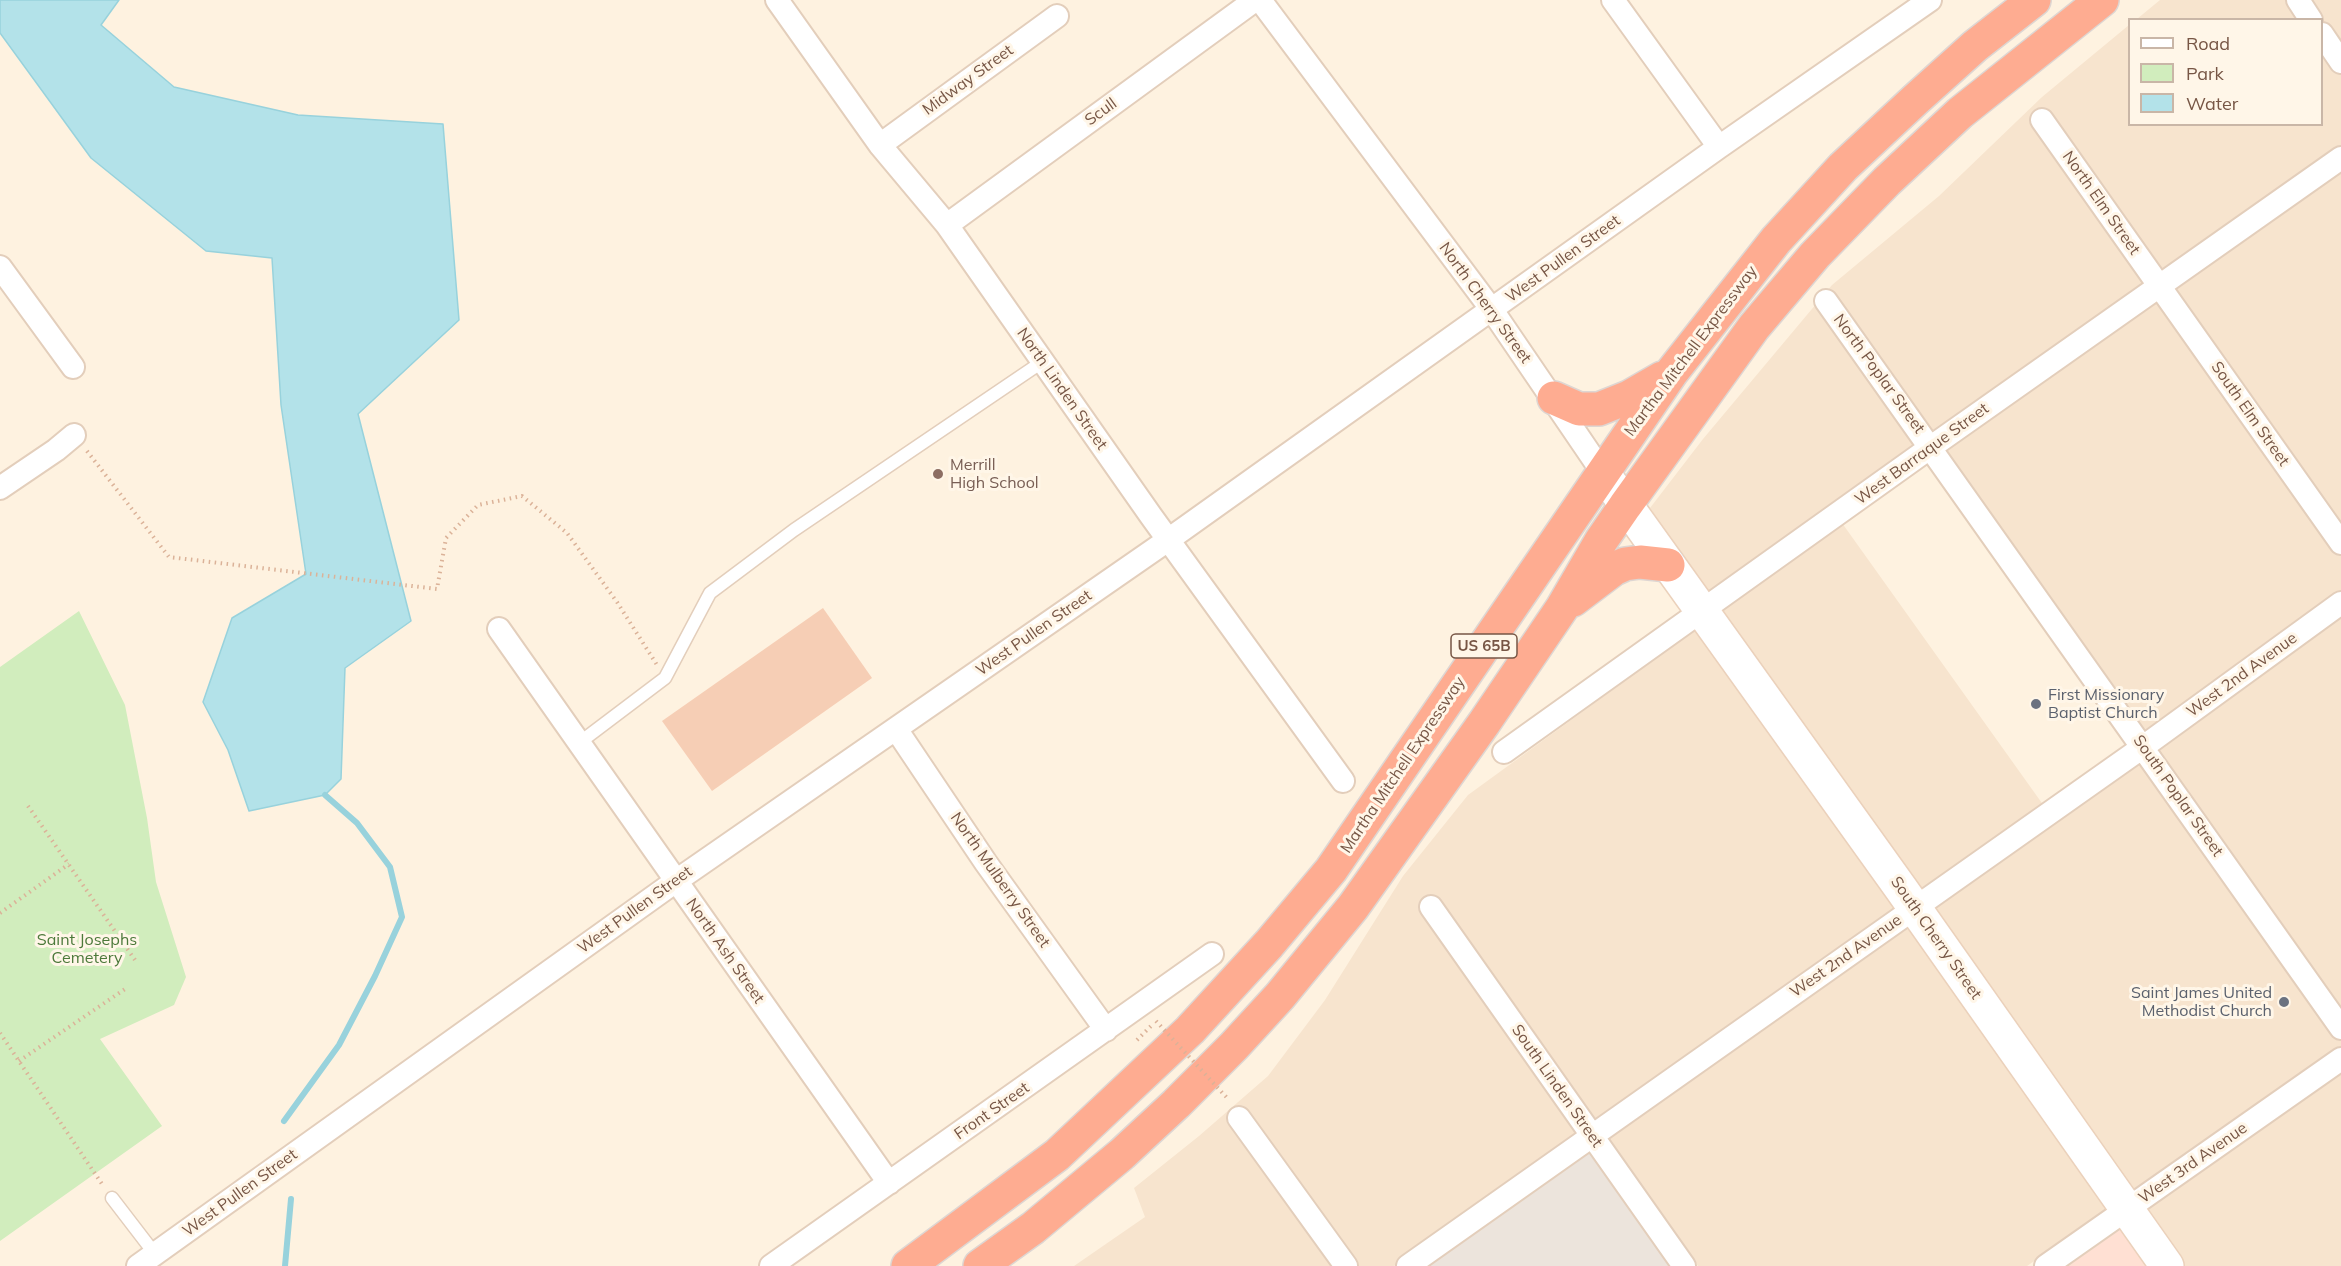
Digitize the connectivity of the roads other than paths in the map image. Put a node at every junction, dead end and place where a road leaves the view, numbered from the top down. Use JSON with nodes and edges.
{"nodes":[{"id":1,"x":777,"y":0,"type":"edge"},
{"id":2,"x":1255,"y":0,"type":"edge"},
{"id":3,"x":1260,"y":0,"type":"edge"},
{"id":4,"x":1613,"y":0,"type":"edge"},
{"id":5,"x":1930,"y":0,"type":"edge"},
{"id":6,"x":2034,"y":0,"type":"edge"},
{"id":7,"x":2102,"y":0,"type":"edge"},
{"id":8,"x":2298,"y":0,"type":"edge"},
{"id":9,"x":1057,"y":16,"type":"dead end"},
{"id":10,"x":2310,"y":18,"type":"edge"},
{"id":11,"x":2323,"y":35,"type":"edge"},
{"id":12,"x":2341,"y":62,"type":"edge"},
{"id":13,"x":2042,"y":120,"type":"dead end"},
{"id":14,"x":880,"y":145,"type":"junction"},
{"id":15,"x":1719,"y":147,"type":"junction"},
{"id":16,"x":2341,"y":158,"type":"edge"},
{"id":17,"x":947,"y":225,"type":"junction"},
{"id":18,"x":0,"y":267,"type":"edge"},
{"id":19,"x":2159,"y":285,"type":"junction"},
{"id":20,"x":1826,"y":301,"type":"dead end"},
{"id":21,"x":1492,"y":310,"type":"junction"},
{"id":22,"x":1042,"y":362,"type":"junction"},
{"id":23,"x":73,"y":367,"type":"dead end"},
{"id":24,"x":1672,"y":372,"type":"junction"},
{"id":25,"x":1554,"y":398,"type":"junction"},
{"id":26,"x":74,"y":435,"type":"road end"},
{"id":27,"x":1931,"y":447,"type":"junction"},
{"id":28,"x":1603,"y":473,"type":"junction"},
{"id":29,"x":0,"y":488,"type":"edge"},
{"id":30,"x":1625,"y":506,"type":"junction"},
{"id":31,"x":1168,"y":540,"type":"junction"},
{"id":32,"x":2341,"y":543,"type":"edge"},
{"id":33,"x":1668,"y":565,"type":"junction"},
{"id":34,"x":2341,"y":603,"type":"edge"},
{"id":35,"x":1562,"y":608,"type":"junction"},
{"id":36,"x":1702,"y":612,"type":"junction"},
{"id":37,"x":499,"y":629,"type":"dead end"},
{"id":38,"x":896,"y":729,"type":"junction"},
{"id":39,"x":579,"y":743,"type":"junction"},
{"id":40,"x":2143,"y":747,"type":"junction"},
{"id":41,"x":1504,"y":752,"type":"dead end"},
{"id":42,"x":1343,"y":781,"type":"dead end"},
{"id":43,"x":676,"y":880,"type":"junction"},
{"id":44,"x":1431,"y":907,"type":"dead end"},
{"id":45,"x":1914,"y":907,"type":"junction"},
{"id":46,"x":1212,"y":954,"type":"dead end"},
{"id":47,"x":2341,"y":1028,"type":"edge"},
{"id":48,"x":1106,"y":1030,"type":"junction"},
{"id":49,"x":2341,"y":1059,"type":"edge"},
{"id":50,"x":1234,"y":1109,"type":"road end"},
{"id":51,"x":1592,"y":1135,"type":"junction"},
{"id":52,"x":889,"y":1183,"type":"junction"},
{"id":53,"x":112,"y":1198,"type":"road end"},
{"id":54,"x":2128,"y":1208,"type":"junction"},
{"id":55,"x":146,"y":1260,"type":"edge"},
{"id":56,"x":771,"y":1266,"type":"edge"},
{"id":57,"x":908,"y":1266,"type":"edge"},
{"id":58,"x":980,"y":1266,"type":"edge"},
{"id":59,"x":1346,"y":1266,"type":"edge"},
{"id":60,"x":1408,"y":1266,"type":"edge"},
{"id":61,"x":1684,"y":1266,"type":"edge"},
{"id":62,"x":2046,"y":1266,"type":"edge"},
{"id":63,"x":2167,"y":1266,"type":"edge"}],
"edges":[{"from":1,"to":14,"type":"street","name":"North Linden Street"},
{"from":2,"to":17,"type":"street","name":"Scull"},
{"from":3,"to":21,"type":"street","name":"North Cherry Street"},
{"from":4,"to":15,"type":"street"},
{"from":5,"to":15,"type":"street","name":"West Pullen Street"},
{"from":6,"to":24,"type":"highway","name":"Martha Mitchell Expressway","number":"US 65B"},
{"from":7,"to":30,"type":"highway","number":"US 65B"},
{"from":8,"to":10,"type":"street"},
{"from":9,"to":14,"type":"street","name":"Midway Street"},
{"from":11,"to":12,"type":"street"},
{"from":13,"to":19,"type":"street","name":"North Elm Street"},
{"from":14,"to":17,"type":"street","name":"North Linden Street"},
{"from":15,"to":21,"type":"street","name":"West Pullen Street"},
{"from":16,"to":19,"type":"street","name":"West Barraque Street"},
{"from":17,"to":22,"type":"street","name":"North Linden Street"},
{"from":18,"to":23,"type":"street"},
{"from":19,"to":27,"type":"street","name":"West Barraque Street"},
{"from":19,"to":32,"type":"street","name":"South Elm Street"},
{"from":20,"to":27,"type":"street","name":"North Poplar Street"},
{"from":21,"to":25,"type":"street","name":"North Cherry Street"},
{"from":21,"to":31,"type":"street","name":"West Pullen Street"},
{"from":22,"to":31,"type":"street","name":"North Linden Street"},
{"from":22,"to":39,"type":"lane"},
{"from":24,"to":25,"type":"highway"},
{"from":24,"to":28,"type":"highway","name":"Martha Mitchell Expressway","number":"US 65B"},
{"from":25,"to":28,"type":"street","name":"North Cherry Street"},
{"from":26,"to":29,"type":"street"},
{"from":27,"to":36,"type":"street","name":"West Barraque Street"},
{"from":27,"to":40,"type":"street","name":"South Poplar Street"},
{"from":28,"to":30,"type":"main road","name":"North Cherry Street"},
{"from":28,"to":57,"type":"highway","name":"Martha Mitchell Expressway","number":"US 65B"},
{"from":30,"to":33,"type":"main road","name":"North Cherry Street"},
{"from":30,"to":35,"type":"highway","number":"US 65B"},
{"from":31,"to":38,"type":"street","name":"West Pullen Street"},
{"from":31,"to":42,"type":"street","name":"North Linden Street"},
{"from":33,"to":35,"type":"highway"},
{"from":33,"to":36,"type":"main road","name":"North Cherry Street"},
{"from":34,"to":40,"type":"street","name":"West 2nd Avenue"},
{"from":35,"to":58,"type":"highway","number":"US 65B"},
{"from":36,"to":41,"type":"street","name":"West Barraque Street"},
{"from":36,"to":45,"type":"main road","name":"South Cherry Street"},
{"from":37,"to":39,"type":"street","name":"North Ash Street"},
{"from":38,"to":43,"type":"street","name":"West Pullen Street"},
{"from":38,"to":48,"type":"street","name":"North Mulberry Street"},
{"from":39,"to":43,"type":"street","name":"North Ash Street"},
{"from":40,"to":45,"type":"street","name":"West 2nd Avenue"},
{"from":40,"to":47,"type":"street","name":"South Poplar Street"},
{"from":43,"to":52,"type":"street","name":"North Ash Street"},
{"from":43,"to":55,"type":"street","name":"West Pullen Street"},
{"from":44,"to":51,"type":"street","name":"South Linden Street"},
{"from":45,"to":51,"type":"street","name":"West 2nd Avenue"},
{"from":45,"to":54,"type":"main road","name":"South Cherry Street"},
{"from":46,"to":48,"type":"street","name":"Front Street"},
{"from":48,"to":52,"type":"street","name":"Front Street"},
{"from":49,"to":54,"type":"street","name":"West 3rd Avenue"},
{"from":50,"to":59,"type":"street"},
{"from":51,"to":60,"type":"street","name":"West 2nd Avenue"},
{"from":51,"to":61,"type":"street","name":"South Linden Street"},
{"from":52,"to":56,"type":"street","name":"Front Street"},
{"from":53,"to":55,"type":"lane"},
{"from":54,"to":62,"type":"street","name":"West 3rd Avenue"},
{"from":54,"to":63,"type":"main road","name":"South Cherry Street"}]}
